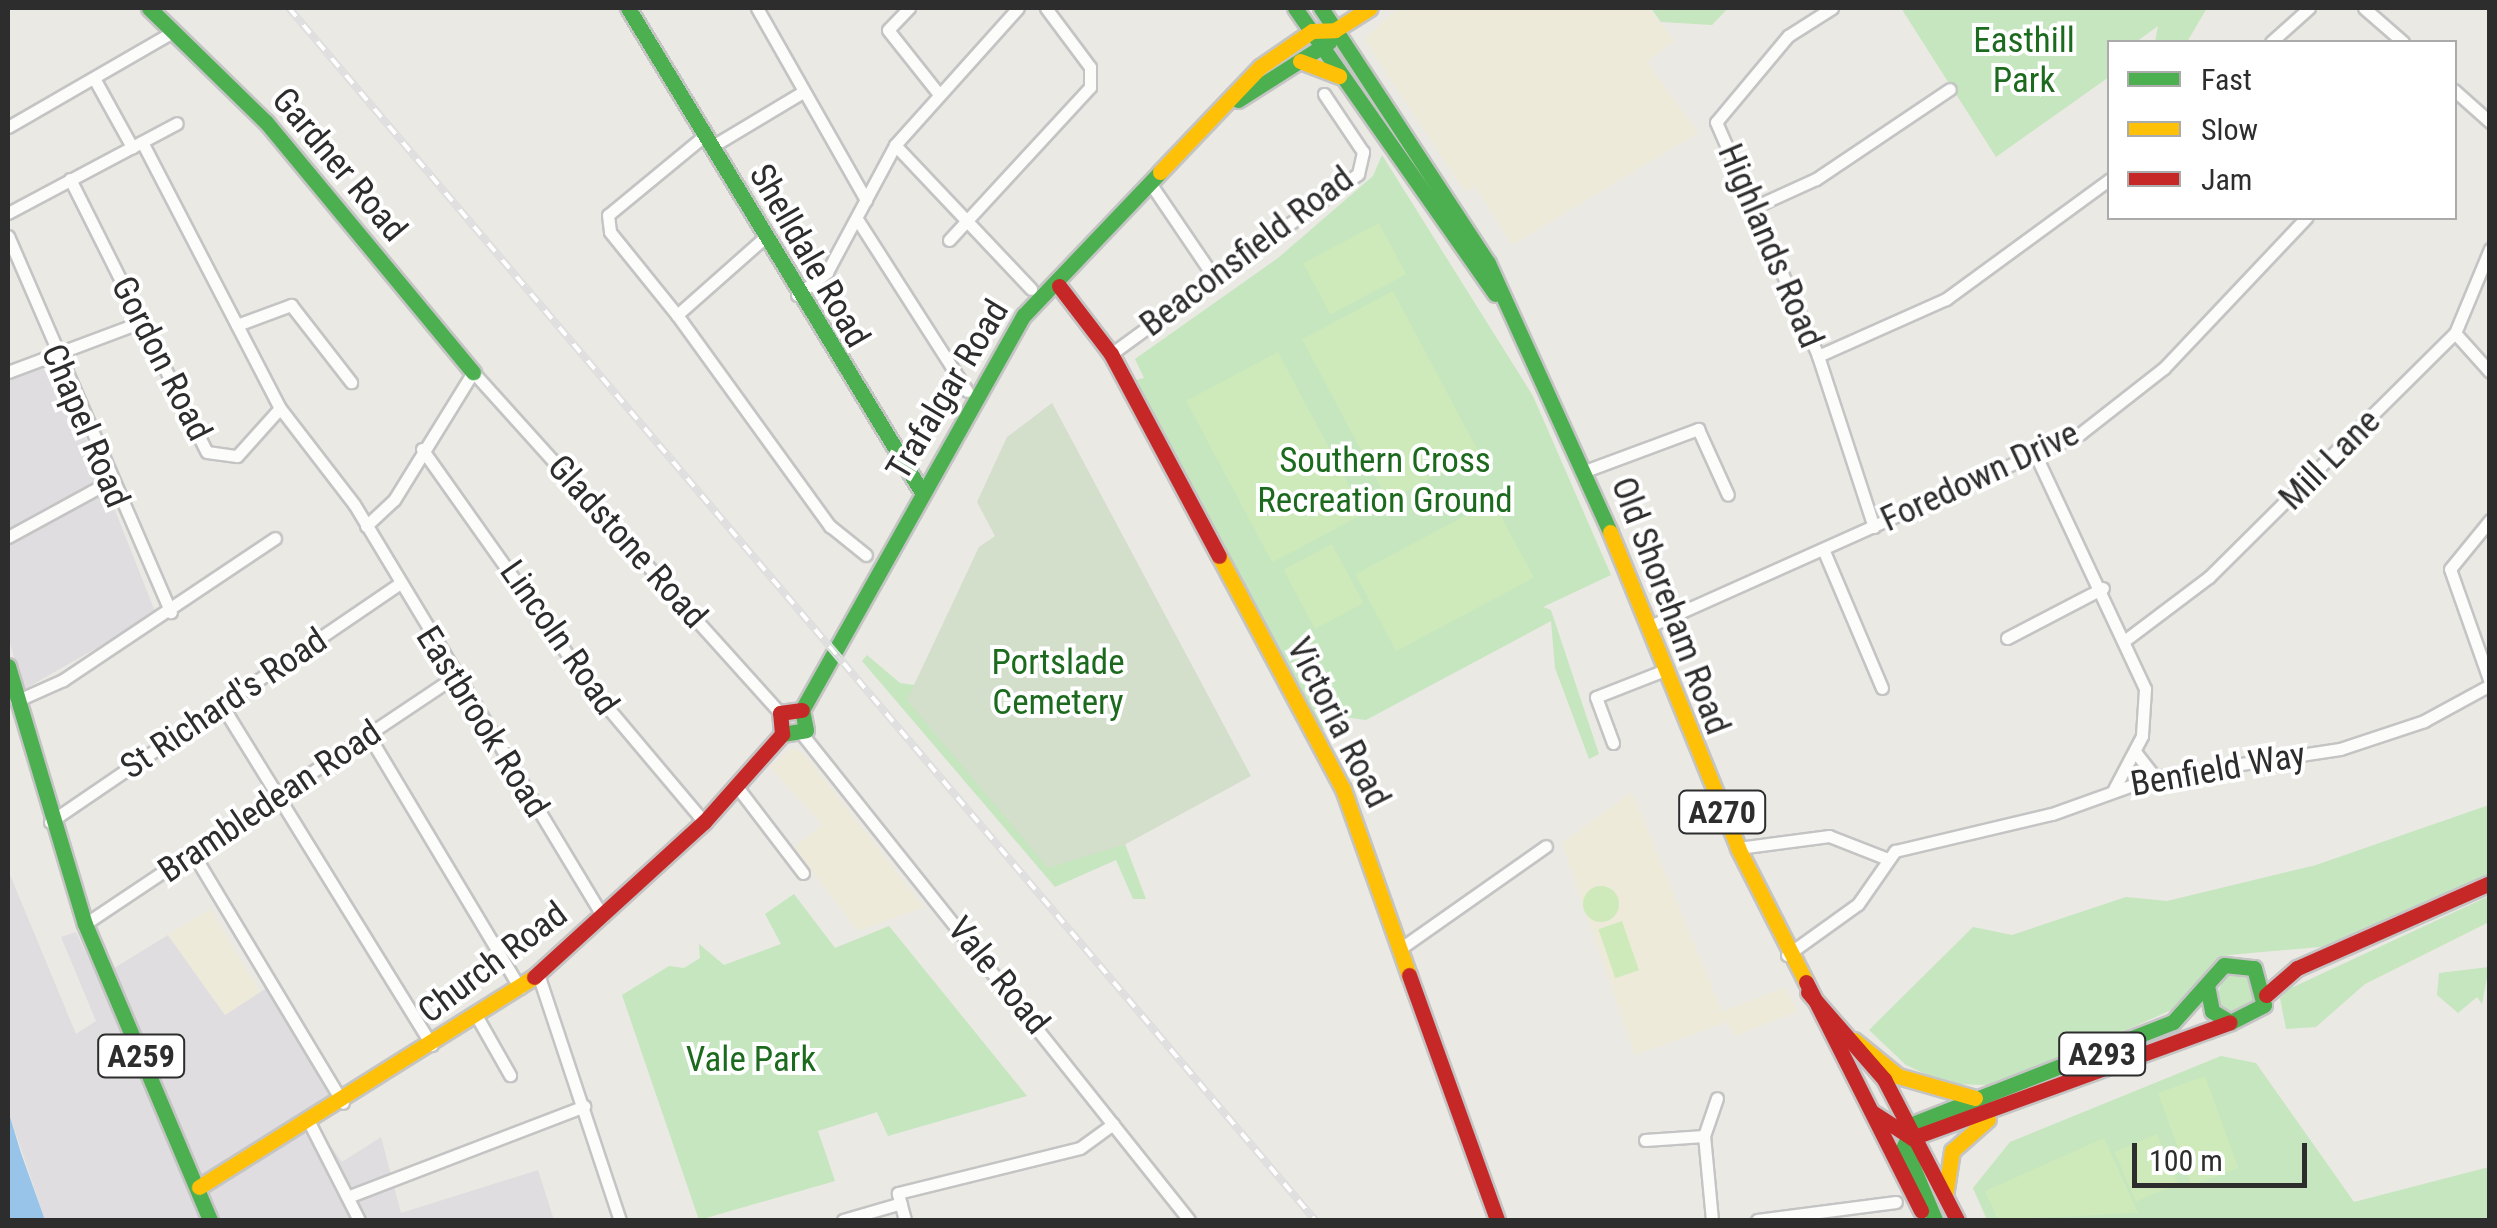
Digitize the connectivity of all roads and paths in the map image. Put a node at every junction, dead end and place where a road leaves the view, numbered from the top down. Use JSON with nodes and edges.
{"nodes":[{"id":1,"x":148,"y":8,"type":"edge"},
{"id":2,"x":628,"y":8,"type":"edge"},
{"id":3,"x":776,"y":8,"type":"edge"},
{"id":4,"x":909,"y":8,"type":"edge"},
{"id":5,"x":1018,"y":8,"type":"edge"},
{"id":6,"x":1046,"y":8,"type":"edge"},
{"id":7,"x":1295,"y":8,"type":"edge"},
{"id":8,"x":1321,"y":8,"type":"edge"},
{"id":9,"x":1370,"y":8,"type":"edge"},
{"id":10,"x":1832,"y":8,"type":"edge"},
{"id":11,"x":2309,"y":8,"type":"edge"},
{"id":12,"x":2364,"y":8,"type":"edge"},
{"id":13,"x":760,"y":13,"type":"edge"},
{"id":14,"x":1336,"y":30,"type":"junction"},
{"id":15,"x":1312,"y":31,"type":"junction"},
{"id":16,"x":171,"y":33,"type":"junction"},
{"id":17,"x":2272,"y":40,"type":"edge"},
{"id":18,"x":2401,"y":40,"type":"edge"},
{"id":19,"x":1324,"y":49,"type":"junction"},
{"id":20,"x":1300,"y":61,"type":"junction"},
{"id":21,"x":95,"y":80,"type":"junction"},
{"id":22,"x":1348,"y":82,"type":"junction"},
{"id":23,"x":1950,"y":88,"type":"dead end"},
{"id":24,"x":803,"y":92,"type":"junction"},
{"id":25,"x":938,"y":93,"type":"junction"},
{"id":26,"x":2457,"y":93,"type":"edge"},
{"id":27,"x":1324,"y":94,"type":"dead end"},
{"id":28,"x":1238,"y":100,"type":"junction"},
{"id":29,"x":2490,"y":122,"type":"edge"},
{"id":30,"x":177,"y":123,"type":"dead end"},
{"id":31,"x":8,"y":127,"type":"edge"},
{"id":32,"x":708,"y":142,"type":"junction"},
{"id":33,"x":137,"y":144,"type":"junction"},
{"id":34,"x":895,"y":146,"type":"junction"},
{"id":35,"x":70,"y":179,"type":"junction"},
{"id":36,"x":2107,"y":181,"type":"edge"},
{"id":37,"x":1150,"y":183,"type":"junction"},
{"id":38,"x":866,"y":200,"type":"junction"},
{"id":39,"x":1752,"y":208,"type":"junction"},
{"id":40,"x":8,"y":213,"type":"edge"},
{"id":41,"x":858,"y":219,"type":"junction"},
{"id":42,"x":964,"y":219,"type":"junction"},
{"id":43,"x":2304,"y":220,"type":"edge"},
{"id":44,"x":8,"y":236,"type":"edge"},
{"id":45,"x":764,"y":238,"type":"junction"},
{"id":46,"x":949,"y":240,"type":"dead end"},
{"id":47,"x":2490,"y":250,"type":"edge"},
{"id":48,"x":1214,"y":277,"type":"junction"},
{"id":49,"x":918,"y":284,"type":"dead end"},
{"id":50,"x":1059,"y":286,"type":"junction"},
{"id":51,"x":1031,"y":289,"type":"dead end"},
{"id":52,"x":797,"y":295,"type":"junction"},
{"id":53,"x":906,"y":296,"type":"junction"},
{"id":54,"x":1499,"y":298,"type":"junction"},
{"id":55,"x":677,"y":316,"type":"junction"},
{"id":56,"x":140,"y":322,"type":"junction"},
{"id":57,"x":237,"y":325,"type":"junction"},
{"id":58,"x":2455,"y":333,"type":"junction"},
{"id":59,"x":1111,"y":354,"type":"junction"},
{"id":60,"x":56,"y":356,"type":"junction"},
{"id":61,"x":1818,"y":356,"type":"junction"},
{"id":62,"x":8,"y":372,"type":"edge"},
{"id":63,"x":473,"y":372,"type":"junction"},
{"id":64,"x":2490,"y":372,"type":"edge"},
{"id":65,"x":352,"y":382,"type":"dead end"},
{"id":66,"x":967,"y":392,"type":"dead end"},
{"id":67,"x":280,"y":408,"type":"junction"},
{"id":68,"x":422,"y":449,"type":"junction"},
{"id":69,"x":2037,"y":458,"type":"junction"},
{"id":70,"x":1585,"y":472,"type":"junction"},
{"id":71,"x":109,"y":482,"type":"junction"},
{"id":72,"x":920,"y":489,"type":"junction"},
{"id":73,"x":1728,"y":495,"type":"dead end"},
{"id":74,"x":2490,"y":520,"type":"edge"},
{"id":75,"x":366,"y":526,"type":"junction"},
{"id":76,"x":1874,"y":527,"type":"junction"},
{"id":77,"x":8,"y":536,"type":"edge"},
{"id":78,"x":275,"y":538,"type":"dead end"},
{"id":79,"x":1822,"y":549,"type":"junction"},
{"id":80,"x":866,"y":555,"type":"dead end"},
{"id":81,"x":398,"y":586,"type":"junction"},
{"id":82,"x":2104,"y":588,"type":"junction"},
{"id":83,"x":171,"y":612,"type":"junction"},
{"id":84,"x":1650,"y":626,"type":"junction"},
{"id":85,"x":2007,"y":638,"type":"dead end"},
{"id":86,"x":2128,"y":638,"type":"junction"},
{"id":87,"x":8,"y":666,"type":"edge"},
{"id":88,"x":1665,"y":670,"type":"junction"},
{"id":89,"x":454,"y":677,"type":"junction"},
{"id":90,"x":2490,"y":684,"type":"edge"},
{"id":91,"x":1882,"y":688,"type":"dead end"},
{"id":92,"x":16,"y":701,"type":"junction"},
{"id":93,"x":222,"y":704,"type":"junction"},
{"id":94,"x":802,"y":710,"type":"junction"},
{"id":95,"x":780,"y":712,"type":"junction"},
{"id":96,"x":782,"y":734,"type":"junction"},
{"id":97,"x":802,"y":734,"type":"junction"},
{"id":98,"x":369,"y":736,"type":"junction"},
{"id":99,"x":1613,"y":743,"type":"dead end"},
{"id":100,"x":2136,"y":753,"type":"junction"},
{"id":101,"x":2155,"y":776,"type":"junction"},
{"id":102,"x":738,"y":788,"type":"junction"},
{"id":103,"x":2114,"y":789,"type":"junction"},
{"id":104,"x":279,"y":796,"type":"junction"},
{"id":105,"x":49,"y":822,"type":"junction"},
{"id":106,"x":704,"y":822,"type":"junction"},
{"id":107,"x":1738,"y":848,"type":"junction"},
{"id":108,"x":194,"y":854,"type":"junction"},
{"id":109,"x":1885,"y":858,"type":"junction"},
{"id":110,"x":1550,"y":864,"type":"dead end"},
{"id":111,"x":803,"y":874,"type":"dead end"},
{"id":112,"x":2490,"y":883,"type":"edge"},
{"id":113,"x":602,"y":917,"type":"junction"},
{"id":114,"x":85,"y":924,"type":"junction"},
{"id":115,"x":1401,"y":948,"type":"junction"},
{"id":116,"x":1787,"y":956,"type":"junction"},
{"id":117,"x":2254,"y":968,"type":"junction"},
{"id":118,"x":2297,"y":968,"type":"junction"},
{"id":119,"x":538,"y":974,"type":"junction"},
{"id":120,"x":2207,"y":985,"type":"junction"},
{"id":121,"x":520,"y":988,"type":"junction"},
{"id":122,"x":1808,"y":992,"type":"junction"},
{"id":123,"x":2266,"y":994,"type":"junction"},
{"id":124,"x":477,"y":1017,"type":"junction"},
{"id":125,"x":2230,"y":1022,"type":"junction"},
{"id":126,"x":1854,"y":1040,"type":"junction"},
{"id":127,"x":432,"y":1047,"type":"junction"},
{"id":128,"x":510,"y":1075,"type":"dead end"},
{"id":129,"x":1716,"y":1098,"type":"dead end"},
{"id":130,"x":1980,"y":1098,"type":"junction"},
{"id":131,"x":343,"y":1103,"type":"junction"},
{"id":132,"x":584,"y":1106,"type":"junction"},
{"id":133,"x":2002,"y":1109,"type":"junction"},
{"id":134,"x":1872,"y":1112,"type":"junction"},
{"id":135,"x":310,"y":1124,"type":"junction"},
{"id":136,"x":1113,"y":1124,"type":"junction"},
{"id":137,"x":1911,"y":1134,"type":"junction"},
{"id":138,"x":1704,"y":1136,"type":"junction"},
{"id":139,"x":1645,"y":1140,"type":"dead end"},
{"id":140,"x":199,"y":1187,"type":"junction"},
{"id":141,"x":350,"y":1196,"type":"junction"},
{"id":142,"x":1945,"y":1196,"type":"junction"},
{"id":143,"x":899,"y":1198,"type":"junction"},
{"id":144,"x":1896,"y":1202,"type":"dead end"},
{"id":145,"x":210,"y":1220,"type":"edge"},
{"id":146,"x":359,"y":1220,"type":"edge"},
{"id":147,"x":620,"y":1220,"type":"edge"},
{"id":148,"x":843,"y":1220,"type":"edge"},
{"id":149,"x":906,"y":1220,"type":"edge"},
{"id":150,"x":1189,"y":1220,"type":"edge"},
{"id":151,"x":1496,"y":1220,"type":"edge"},
{"id":152,"x":1712,"y":1220,"type":"edge"},
{"id":153,"x":1757,"y":1220,"type":"edge"},
{"id":154,"x":1926,"y":1220,"type":"edge"},
{"id":155,"x":1935,"y":1220,"type":"edge"},
{"id":156,"x":1957,"y":1220,"type":"edge"}],
"edges":[{"from":1,"to":16,"type":"main road","name":"Gardner Road"},
{"from":2,"to":32,"type":"main road","name":"Shelldale Road"},
{"from":3,"to":13,"type":"street"},
{"from":4,"to":25,"type":"street"},
{"from":5,"to":25,"type":"street"},
{"from":6,"to":42,"type":"street"},
{"from":7,"to":15,"type":"main road","name":"Old Shoreham Road","number":"A270"},
{"from":8,"to":14,"type":"main road","name":"Old Shoreham Road","number":"A270"},
{"from":9,"to":14,"type":"main road"},
{"from":10,"to":39,"type":"street","name":"Highlands Road"},
{"from":11,"to":17,"type":"street"},
{"from":12,"to":18,"type":"street"},
{"from":13,"to":24,"type":"street"},
{"from":14,"to":15,"type":"main road"},
{"from":14,"to":19,"type":"main road"},
{"from":14,"to":54,"type":"main road","name":"Old Shoreham Road","number":"A270"},
{"from":15,"to":19,"type":"main road","name":"Old Shoreham Road","number":"A270"},
{"from":15,"to":28,"type":"main road","name":"Trafalgar Road"},
{"from":16,"to":21,"type":"street"},
{"from":16,"to":63,"type":"main road","name":"Gardner Road"},
{"from":19,"to":20,"type":"main road","name":"Trafalgar Road"},
{"from":19,"to":22,"type":"main road","name":"Old Shoreham Road","number":"A270"},
{"from":20,"to":22,"type":"main road"},
{"from":20,"to":28,"type":"main road","name":"Trafalgar Road"},
{"from":21,"to":31,"type":"street"},
{"from":21,"to":33,"type":"street","name":"Eastbrook Road"},
{"from":22,"to":54,"type":"main road","name":"Old Shoreham Road","number":"A270"},
{"from":23,"to":39,"type":"street"},
{"from":24,"to":32,"type":"street"},
{"from":24,"to":38,"type":"street"},
{"from":25,"to":34,"type":"street"},
{"from":26,"to":29,"type":"street"},
{"from":27,"to":48,"type":"street","name":"Beaconsfield Road"},
{"from":28,"to":37,"type":"main road","name":"Trafalgar Road"},
{"from":30,"to":33,"type":"street"},
{"from":32,"to":45,"type":"main road","name":"Shelldale Road"},
{"from":32,"to":55,"type":"street"},
{"from":33,"to":35,"type":"street"},
{"from":33,"to":57,"type":"street","name":"Eastbrook Road"},
{"from":34,"to":38,"type":"street"},
{"from":34,"to":42,"type":"street"},
{"from":35,"to":40,"type":"street"},
{"from":35,"to":56,"type":"street","name":"Gordon Road"},
{"from":36,"to":61,"type":"street"},
{"from":37,"to":48,"type":"street"},
{"from":37,"to":50,"type":"main road","name":"Trafalgar Road"},
{"from":38,"to":41,"type":"street"},
{"from":39,"to":61,"type":"street","name":"Highlands Road"},
{"from":41,"to":52,"type":"street"},
{"from":41,"to":53,"type":"street"},
{"from":42,"to":46,"type":"street"},
{"from":42,"to":51,"type":"street"},
{"from":43,"to":69,"type":"street","name":"Foredown Drive"},
{"from":44,"to":60,"type":"street","name":"Chapel Road"},
{"from":45,"to":52,"type":"main road","name":"Shelldale Road"},
{"from":45,"to":55,"type":"street"},
{"from":47,"to":58,"type":"street","name":"Mill Lane"},
{"from":48,"to":59,"type":"street","name":"Beaconsfield Road"},
{"from":49,"to":53,"type":"street"},
{"from":50,"to":59,"type":"main road","name":"Victoria Road"},
{"from":50,"to":72,"type":"main road","name":"Trafalgar Road"},
{"from":52,"to":72,"type":"main road","name":"Shelldale Road"},
{"from":53,"to":66,"type":"street"},
{"from":54,"to":70,"type":"main road","name":"Old Shoreham Road","number":"A270"},
{"from":55,"to":80,"type":"street"},
{"from":56,"to":60,"type":"street"},
{"from":56,"to":67,"type":"street","name":"Gordon Road"},
{"from":57,"to":65,"type":"street"},
{"from":57,"to":67,"type":"street","name":"Eastbrook Road"},
{"from":58,"to":64,"type":"street"},
{"from":58,"to":86,"type":"street","name":"Mill Lane"},
{"from":59,"to":115,"type":"main road","name":"Victoria Road"},
{"from":60,"to":62,"type":"street"},
{"from":60,"to":71,"type":"street","name":"Chapel Road"},
{"from":61,"to":76,"type":"street","name":"Highlands Road"},
{"from":63,"to":68,"type":"street"},
{"from":63,"to":95,"type":"street","name":"Gladstone Road"},
{"from":67,"to":75,"type":"street","name":"Eastbrook Road"},
{"from":68,"to":75,"type":"street"},
{"from":68,"to":106,"type":"street","name":"Lincoln Road"},
{"from":69,"to":76,"type":"street","name":"Foredown Drive"},
{"from":69,"to":82,"type":"street"},
{"from":70,"to":73,"type":"street"},
{"from":70,"to":84,"type":"main road","name":"Old Shoreham Road","number":"A270"},
{"from":71,"to":77,"type":"street"},
{"from":71,"to":83,"type":"street","name":"Chapel Road"},
{"from":72,"to":94,"type":"main road","name":"Trafalgar Road"},
{"from":74,"to":90,"type":"street"},
{"from":75,"to":81,"type":"street","name":"Eastbrook Road"},
{"from":76,"to":79,"type":"street","name":"Foredown Drive"},
{"from":78,"to":83,"type":"street"},
{"from":79,"to":84,"type":"street","name":"Foredown Drive"},
{"from":79,"to":91,"type":"street"},
{"from":81,"to":89,"type":"street","name":"Eastbrook Road"},
{"from":81,"to":93,"type":"street","name":"St Richard's Road"},
{"from":82,"to":85,"type":"street"},
{"from":82,"to":86,"type":"street"},
{"from":83,"to":92,"type":"street"},
{"from":84,"to":88,"type":"main road","name":"Old Shoreham Road","number":"A270"},
{"from":86,"to":100,"type":"street"},
{"from":87,"to":92,"type":"main road","number":"A259"},
{"from":88,"to":99,"type":"street"},
{"from":88,"to":107,"type":"main road","name":"Old Shoreham Road","number":"A270"},
{"from":89,"to":98,"type":"street","name":"Brambledean Road"},
{"from":89,"to":113,"type":"street","name":"Eastbrook Road"},
{"from":90,"to":101,"type":"street","name":"Benfield Way"},
{"from":92,"to":105,"type":"main road","number":"A259"},
{"from":93,"to":104,"type":"street"},
{"from":93,"to":105,"type":"street","name":"St Richard's Road"},
{"from":94,"to":95,"type":"main road"},
{"from":94,"to":97,"type":"main road"},
{"from":95,"to":96,"type":"main road"},
{"from":96,"to":97,"type":"main road"},
{"from":96,"to":102,"type":"main road","name":"Church Road"},
{"from":97,"to":136,"type":"street","name":"Vale Road"},
{"from":98,"to":104,"type":"street","name":"Brambledean Road"},
{"from":98,"to":121,"type":"street"},
{"from":100,"to":101,"type":"street"},
{"from":100,"to":103,"type":"street"},
{"from":101,"to":103,"type":"street","name":"Benfield Way"},
{"from":102,"to":106,"type":"main road","name":"Church Road"},
{"from":102,"to":111,"type":"street"},
{"from":103,"to":109,"type":"street","name":"Benfield Way"},
{"from":104,"to":108,"type":"street","name":"Brambledean Road"},
{"from":104,"to":127,"type":"street"},
{"from":105,"to":114,"type":"main road","number":"A259"},
{"from":106,"to":113,"type":"main road","name":"Church Road"},
{"from":107,"to":109,"type":"street"},
{"from":107,"to":116,"type":"main road","name":"Old Shoreham Road","number":"A270"},
{"from":108,"to":114,"type":"street","name":"Brambledean Road"},
{"from":108,"to":131,"type":"street"},
{"from":109,"to":116,"type":"street"},
{"from":110,"to":115,"type":"street"},
{"from":112,"to":118,"type":"main road"},
{"from":113,"to":119,"type":"main road","name":"Church Road"},
{"from":114,"to":140,"type":"main road","number":"A259"},
{"from":115,"to":151,"type":"main road","name":"Victoria Road"},
{"from":116,"to":122,"type":"main road","name":"Old Shoreham Road","number":"A270"},
{"from":117,"to":118,"type":"main road"},
{"from":117,"to":120,"type":"main road"},
{"from":117,"to":123,"type":"main road"},
{"from":118,"to":123,"type":"main road"},
{"from":119,"to":121,"type":"main road","name":"Church Road"},
{"from":119,"to":132,"type":"street"},
{"from":120,"to":125,"type":"main road"},
{"from":120,"to":130,"type":"main road","number":"A293"},
{"from":121,"to":124,"type":"main road","name":"Church Road"},
{"from":122,"to":126,"type":"main road","name":"Old Shoreham Road","number":"A270"},
{"from":122,"to":134,"type":"main road","name":"Old Shoreham Road","number":"A270"},
{"from":123,"to":125,"type":"main road"},
{"from":124,"to":127,"type":"main road","name":"Church Road"},
{"from":124,"to":128,"type":"street"},
{"from":125,"to":133,"type":"main road","number":"A293"},
{"from":126,"to":130,"type":"main road"},
{"from":126,"to":137,"type":"main road","name":"Old Shoreham Road","number":"A270"},
{"from":127,"to":131,"type":"main road","name":"Church Road"},
{"from":129,"to":138,"type":"street"},
{"from":130,"to":137,"type":"main road","number":"A293"},
{"from":131,"to":135,"type":"main road","name":"Church Road"},
{"from":132,"to":141,"type":"street"},
{"from":132,"to":147,"type":"street"},
{"from":133,"to":137,"type":"main road","number":"A293"},
{"from":133,"to":142,"type":"main road","number":"A293"},
{"from":134,"to":137,"type":"main road"},
{"from":134,"to":154,"type":"main road","name":"Old Shoreham Road","number":"A270"},
{"from":135,"to":140,"type":"main road","name":"Church Road"},
{"from":135,"to":141,"type":"street"},
{"from":136,"to":143,"type":"street"},
{"from":136,"to":150,"type":"street","name":"Vale Road"},
{"from":137,"to":142,"type":"main road","name":"Old Shoreham Road","number":"A270"},
{"from":137,"to":155,"type":"main road"},
{"from":138,"to":139,"type":"street"},
{"from":138,"to":152,"type":"street"},
{"from":140,"to":145,"type":"main road","number":"A259"},
{"from":141,"to":146,"type":"street"},
{"from":142,"to":156,"type":"main road","name":"Old Shoreham Road","number":"A270"},
{"from":143,"to":148,"type":"street"},
{"from":143,"to":149,"type":"street"},
{"from":144,"to":153,"type":"street"}]}
